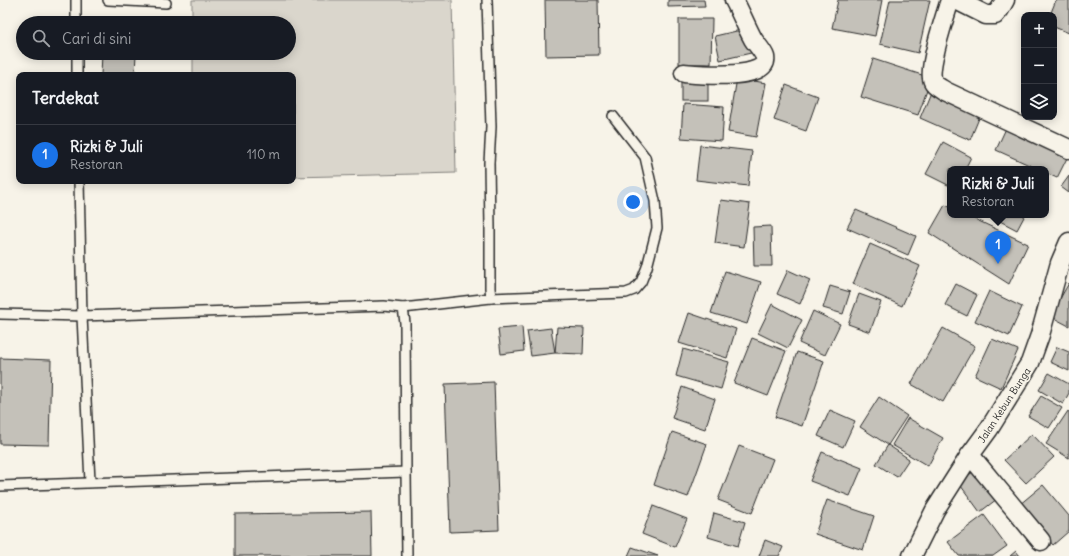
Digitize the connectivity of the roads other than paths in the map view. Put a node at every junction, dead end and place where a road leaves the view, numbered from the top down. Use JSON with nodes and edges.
{"nodes":[{"id":1,"x":76,"y":0,"type":"edge"},
{"id":2,"x":108,"y":0,"type":"edge"},
{"id":3,"x":487,"y":0,"type":"edge"},
{"id":4,"x":734,"y":0,"type":"edge"},
{"id":5,"x":950,"y":0,"type":"edge"},
{"id":6,"x":956,"y":0,"type":"edge"},
{"id":7,"x":1005,"y":0,"type":"edge"},
{"id":8,"x":166,"y":3,"type":"dead end"},
{"id":9,"x":76,"y":16,"type":"edge"},
{"id":10,"x":77,"y":60,"type":"edge"},
{"id":11,"x":77,"y":72,"type":"edge"},
{"id":12,"x":684,"y":73,"type":"dead end"},
{"id":13,"x":613,"y":116,"type":"dead end"},
{"id":14,"x":1069,"y":149,"type":"edge"},
{"id":15,"x":79,"y":184,"type":"edge"},
{"id":16,"x":1069,"y":242,"type":"edge"},
{"id":17,"x":1064,"y":266,"type":"edge"},
{"id":18,"x":491,"y":298,"type":"junction"},
{"id":19,"x":403,"y":308,"type":"junction"},
{"id":20,"x":0,"y":314,"type":"edge"},
{"id":21,"x":82,"y":316,"type":"junction"},
{"id":22,"x":970,"y":455,"type":"junction"},
{"id":23,"x":406,"y":472,"type":"junction"},
{"id":24,"x":90,"y":482,"type":"junction"},
{"id":25,"x":0,"y":486,"type":"edge"},
{"id":26,"x":1041,"y":541,"type":"dead end"},
{"id":27,"x":407,"y":556,"type":"edge"},
{"id":28,"x":912,"y":556,"type":"edge"}],
"edges":[{"from":1,"to":9,"type":"lane"},
{"from":2,"to":8,"type":"lane"},
{"from":3,"to":18,"type":"lane"},
{"from":4,"to":12,"type":"street"},
{"from":5,"to":14,"type":"street"},
{"from":6,"to":7,"type":"street"},
{"from":10,"to":11,"type":"lane"},
{"from":13,"to":18,"type":"lane"},
{"from":15,"to":21,"type":"lane"},
{"from":16,"to":17,"type":"street","name":"Jalan Kebun Bunga"},
{"from":17,"to":22,"type":"street","name":"Jalan Kebun Bunga"},
{"from":18,"to":19,"type":"lane"},
{"from":19,"to":21,"type":"lane"},
{"from":19,"to":23,"type":"lane"},
{"from":20,"to":21,"type":"lane"},
{"from":21,"to":24,"type":"lane"},
{"from":22,"to":26,"type":"street"},
{"from":22,"to":28,"type":"street","name":"Jalan Kebun Bunga"},
{"from":23,"to":24,"type":"lane"},
{"from":23,"to":27,"type":"lane"},
{"from":24,"to":25,"type":"lane"}]}
